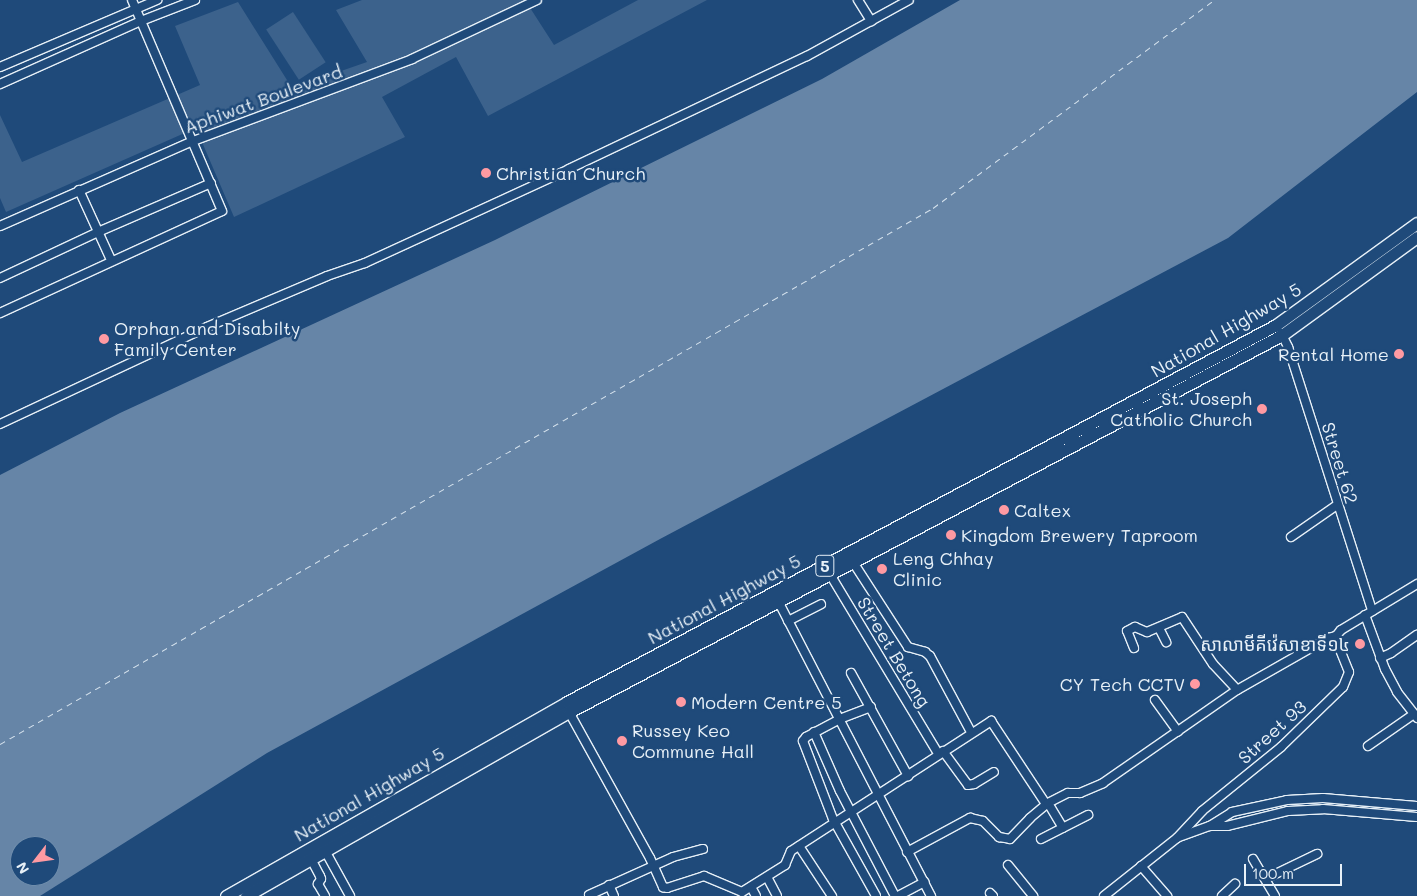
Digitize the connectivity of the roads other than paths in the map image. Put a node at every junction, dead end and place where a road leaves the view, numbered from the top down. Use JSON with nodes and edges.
{"nodes":[{"id":1,"x":132,"y":0,"type":"edge"},
{"id":2,"x":157,"y":0,"type":"edge"},
{"id":3,"x":195,"y":0,"type":"edge"},
{"id":4,"x":858,"y":0,"type":"edge"},
{"id":5,"x":909,"y":0,"type":"edge"},
{"id":6,"x":535,"y":1,"type":"edge"},
{"id":7,"x":136,"y":8,"type":"junction"},
{"id":8,"x":141,"y":21,"type":"junction"},
{"id":9,"x":871,"y":21,"type":"junction"},
{"id":10,"x":0,"y":67,"type":"edge"},
{"id":11,"x":0,"y":84,"type":"edge"},
{"id":12,"x":192,"y":141,"type":"junction"},
{"id":13,"x":211,"y":183,"type":"junction"},
{"id":14,"x":79,"y":190,"type":"junction"},
{"id":15,"x":1417,"y":223,"type":"edge"},
{"id":16,"x":0,"y":226,"type":"edge"},
{"id":17,"x":98,"y":232,"type":"junction"},
{"id":18,"x":1417,"y":237,"type":"edge"},
{"id":19,"x":111,"y":260,"type":"junction"},
{"id":20,"x":0,"y":278,"type":"edge"},
{"id":21,"x":0,"y":312,"type":"edge"},
{"id":22,"x":1279,"y":330,"type":"junction"},
{"id":23,"x":0,"y":424,"type":"edge"},
{"id":24,"x":1338,"y":505,"type":"junction"},
{"id":25,"x":1291,"y":537,"type":"dead end"},
{"id":26,"x":851,"y":558,"type":"junction"},
{"id":27,"x":828,"y":570,"type":"junction"},
{"id":28,"x":1417,"y":584,"type":"edge"},
{"id":29,"x":776,"y":597,"type":"junction"},
{"id":30,"x":821,"y":604,"type":"dead end"},
{"id":31,"x":1369,"y":613,"type":"junction"},
{"id":32,"x":788,"y":621,"type":"junction"},
{"id":33,"x":1159,"y":628,"type":"junction"},
{"id":34,"x":1417,"y":635,"type":"edge"},
{"id":35,"x":1336,"y":636,"type":"junction"},
{"id":36,"x":1166,"y":642,"type":"dead end"},
{"id":37,"x":1134,"y":648,"type":"dead end"},
{"id":38,"x":1380,"y":658,"type":"junction"},
{"id":39,"x":851,"y":672,"type":"dead end"},
{"id":40,"x":1237,"y":690,"type":"junction"},
{"id":41,"x":1155,"y":700,"type":"dead end"},
{"id":42,"x":871,"y":707,"type":"junction"},
{"id":43,"x":569,"y":712,"type":"junction"},
{"id":44,"x":1416,"y":717,"type":"edge"},
{"id":45,"x":840,"y":719,"type":"junction"},
{"id":46,"x":814,"y":732,"type":"junction"},
{"id":47,"x":971,"y":732,"type":"junction"},
{"id":48,"x":1178,"y":732,"type":"junction"},
{"id":49,"x":1368,"y":746,"type":"dead end"},
{"id":50,"x":941,"y":752,"type":"junction"},
{"id":51,"x":994,"y":772,"type":"dead end"},
{"id":52,"x":908,"y":776,"type":"junction"},
{"id":53,"x":879,"y":795,"type":"junction"},
{"id":54,"x":1047,"y":803,"type":"junction"},
{"id":55,"x":1417,"y":806,"type":"edge"},
{"id":56,"x":1202,"y":811,"type":"junction"},
{"id":57,"x":851,"y":813,"type":"junction"},
{"id":58,"x":1088,"y":815,"type":"dead end"},
{"id":59,"x":1417,"y":817,"type":"edge"},
{"id":60,"x":836,"y":824,"type":"junction"},
{"id":61,"x":1210,"y":826,"type":"junction"},
{"id":62,"x":1063,"y":828,"type":"junction"},
{"id":63,"x":1177,"y":838,"type":"junction"},
{"id":64,"x":1041,"y":839,"type":"dead end"},
{"id":65,"x":323,"y":846,"type":"junction"},
{"id":66,"x":799,"y":846,"type":"junction"},
{"id":67,"x":703,"y":849,"type":"dead end"},
{"id":68,"x":908,"y":852,"type":"junction"},
{"id":69,"x":1317,"y":854,"type":"dead end"},
{"id":70,"x":311,"y":859,"type":"junction"},
{"id":71,"x":1253,"y":859,"type":"dead end"},
{"id":72,"x":654,"y":865,"type":"junction"},
{"id":73,"x":1008,"y":865,"type":"dead end"},
{"id":74,"x":1142,"y":866,"type":"junction"},
{"id":75,"x":766,"y":877,"type":"junction"},
{"id":76,"x":1265,"y":879,"type":"junction"},
{"id":77,"x":924,"y":882,"type":"junction"},
{"id":78,"x":1235,"y":884,"type":"dead end"},
{"id":79,"x":608,"y":885,"type":"junction"},
{"id":80,"x":751,"y":887,"type":"junction"},
{"id":81,"x":589,"y":895,"type":"edge"},
{"id":82,"x":226,"y":896,"type":"edge"},
{"id":83,"x":246,"y":896,"type":"edge"},
{"id":84,"x":325,"y":896,"type":"edge"},
{"id":85,"x":350,"y":896,"type":"edge"},
{"id":86,"x":614,"y":896,"type":"edge"},
{"id":87,"x":756,"y":896,"type":"edge"},
{"id":88,"x":777,"y":896,"type":"edge"},
{"id":89,"x":832,"y":896,"type":"edge"},
{"id":90,"x":876,"y":896,"type":"edge"},
{"id":91,"x":897,"y":896,"type":"edge"},
{"id":92,"x":932,"y":896,"type":"edge"},
{"id":93,"x":1034,"y":896,"type":"edge"},
{"id":94,"x":1104,"y":896,"type":"edge"},
{"id":95,"x":1167,"y":896,"type":"edge"},
{"id":96,"x":1222,"y":896,"type":"edge"},
{"id":97,"x":1276,"y":896,"type":"edge"}],
"edges":[{"from":1,"to":7,"type":"street"},
{"from":2,"to":7,"type":"street"},
{"from":3,"to":8,"type":"street"},
{"from":4,"to":9,"type":"street"},
{"from":5,"to":9,"type":"street"},
{"from":6,"to":12,"type":"street","name":"Aphiwat Boulevard"},
{"from":7,"to":8,"type":"street"},
{"from":7,"to":10,"type":"street"},
{"from":8,"to":11,"type":"street"},
{"from":8,"to":12,"type":"street"},
{"from":9,"to":23,"type":"street"},
{"from":12,"to":13,"type":"street"},
{"from":12,"to":14,"type":"street","name":"Aphiwat Boulevard"},
{"from":13,"to":17,"type":"street"},
{"from":13,"to":19,"type":"street"},
{"from":14,"to":16,"type":"street","name":"Aphiwat Boulevard"},
{"from":14,"to":17,"type":"street"},
{"from":15,"to":22,"type":"highway","name":"National Highway 5","number":"5"},
{"from":17,"to":19,"type":"street"},
{"from":17,"to":20,"type":"street"},
{"from":18,"to":22,"type":"highway","name":"National Highway 5","number":"5"},
{"from":19,"to":21,"type":"street"},
{"from":22,"to":24,"type":"street","name":"Street 62"},
{"from":22,"to":26,"type":"highway","name":"National Highway 5","number":"5"},
{"from":24,"to":25,"type":"street"},
{"from":24,"to":31,"type":"street","name":"Street 62"},
{"from":26,"to":27,"type":"highway","name":"National Highway 5","number":"5"},
{"from":26,"to":47,"type":"street"},
{"from":27,"to":29,"type":"highway","name":"National Highway 5","number":"5"},
{"from":27,"to":50,"type":"street","name":"Street Betong"},
{"from":28,"to":31,"type":"street"},
{"from":29,"to":32,"type":"street"},
{"from":29,"to":43,"type":"highway","name":"National Highway 5","number":"5"},
{"from":29,"to":65,"type":"highway","name":"National Highway 5","number":"5"},
{"from":30,"to":32,"type":"street"},
{"from":31,"to":35,"type":"street"},
{"from":31,"to":38,"type":"street","name":"Street 62"},
{"from":32,"to":45,"type":"street"},
{"from":33,"to":36,"type":"street"},
{"from":33,"to":37,"type":"street"},
{"from":33,"to":40,"type":"street"},
{"from":34,"to":38,"type":"street"},
{"from":35,"to":40,"type":"street"},
{"from":35,"to":56,"type":"street","name":"Street 93"},
{"from":38,"to":44,"type":"street","name":"Street 62"},
{"from":39,"to":42,"type":"street"},
{"from":40,"to":48,"type":"street"},
{"from":41,"to":48,"type":"street"},
{"from":42,"to":45,"type":"street"},
{"from":42,"to":52,"type":"street"},
{"from":43,"to":65,"type":"highway","name":"National Highway 5","number":"5"},
{"from":43,"to":72,"type":"street"},
{"from":44,"to":49,"type":"street"},
{"from":45,"to":46,"type":"street"},
{"from":45,"to":53,"type":"street"},
{"from":46,"to":57,"type":"street"},
{"from":46,"to":60,"type":"street"},
{"from":47,"to":50,"type":"street"},
{"from":47,"to":54,"type":"street"},
{"from":48,"to":54,"type":"street"},
{"from":50,"to":51,"type":"street","name":"Street Betong"},
{"from":50,"to":52,"type":"street"},
{"from":52,"to":53,"type":"street"},
{"from":53,"to":57,"type":"street"},
{"from":53,"to":68,"type":"street"},
{"from":54,"to":62,"type":"street"},
{"from":54,"to":68,"type":"street"},
{"from":55,"to":61,"type":"street"},
{"from":56,"to":61,"type":"street"},
{"from":56,"to":63,"type":"street","name":"Street 93"},
{"from":57,"to":60,"type":"street"},
{"from":57,"to":91,"type":"street"},
{"from":58,"to":62,"type":"street"},
{"from":59,"to":61,"type":"street"},
{"from":60,"to":66,"type":"street"},
{"from":60,"to":90,"type":"street"},
{"from":61,"to":63,"type":"street"},
{"from":62,"to":64,"type":"street"},
{"from":63,"to":74,"type":"street","name":"Street 93"},
{"from":65,"to":70,"type":"highway","name":"National Highway 5","number":"5"},
{"from":65,"to":82,"type":"highway","name":"National Highway 5","number":"5"},
{"from":65,"to":85,"type":"street"},
{"from":66,"to":75,"type":"street"},
{"from":66,"to":89,"type":"street"},
{"from":67,"to":72,"type":"street"},
{"from":68,"to":77,"type":"street"},
{"from":69,"to":76,"type":"street"},
{"from":70,"to":83,"type":"highway","name":"National Highway 5","number":"5"},
{"from":70,"to":84,"type":"street"},
{"from":71,"to":76,"type":"street"},
{"from":72,"to":79,"type":"street"},
{"from":72,"to":80,"type":"street"},
{"from":73,"to":93,"type":"street"},
{"from":74,"to":94,"type":"street","name":"Street 93"},
{"from":74,"to":95,"type":"street"},
{"from":75,"to":80,"type":"street"},
{"from":75,"to":88,"type":"street"},
{"from":76,"to":97,"type":"street"},
{"from":77,"to":91,"type":"street"},
{"from":77,"to":92,"type":"street"},
{"from":78,"to":96,"type":"street"},
{"from":79,"to":81,"type":"street"},
{"from":79,"to":86,"type":"street"},
{"from":80,"to":87,"type":"street"}]}
